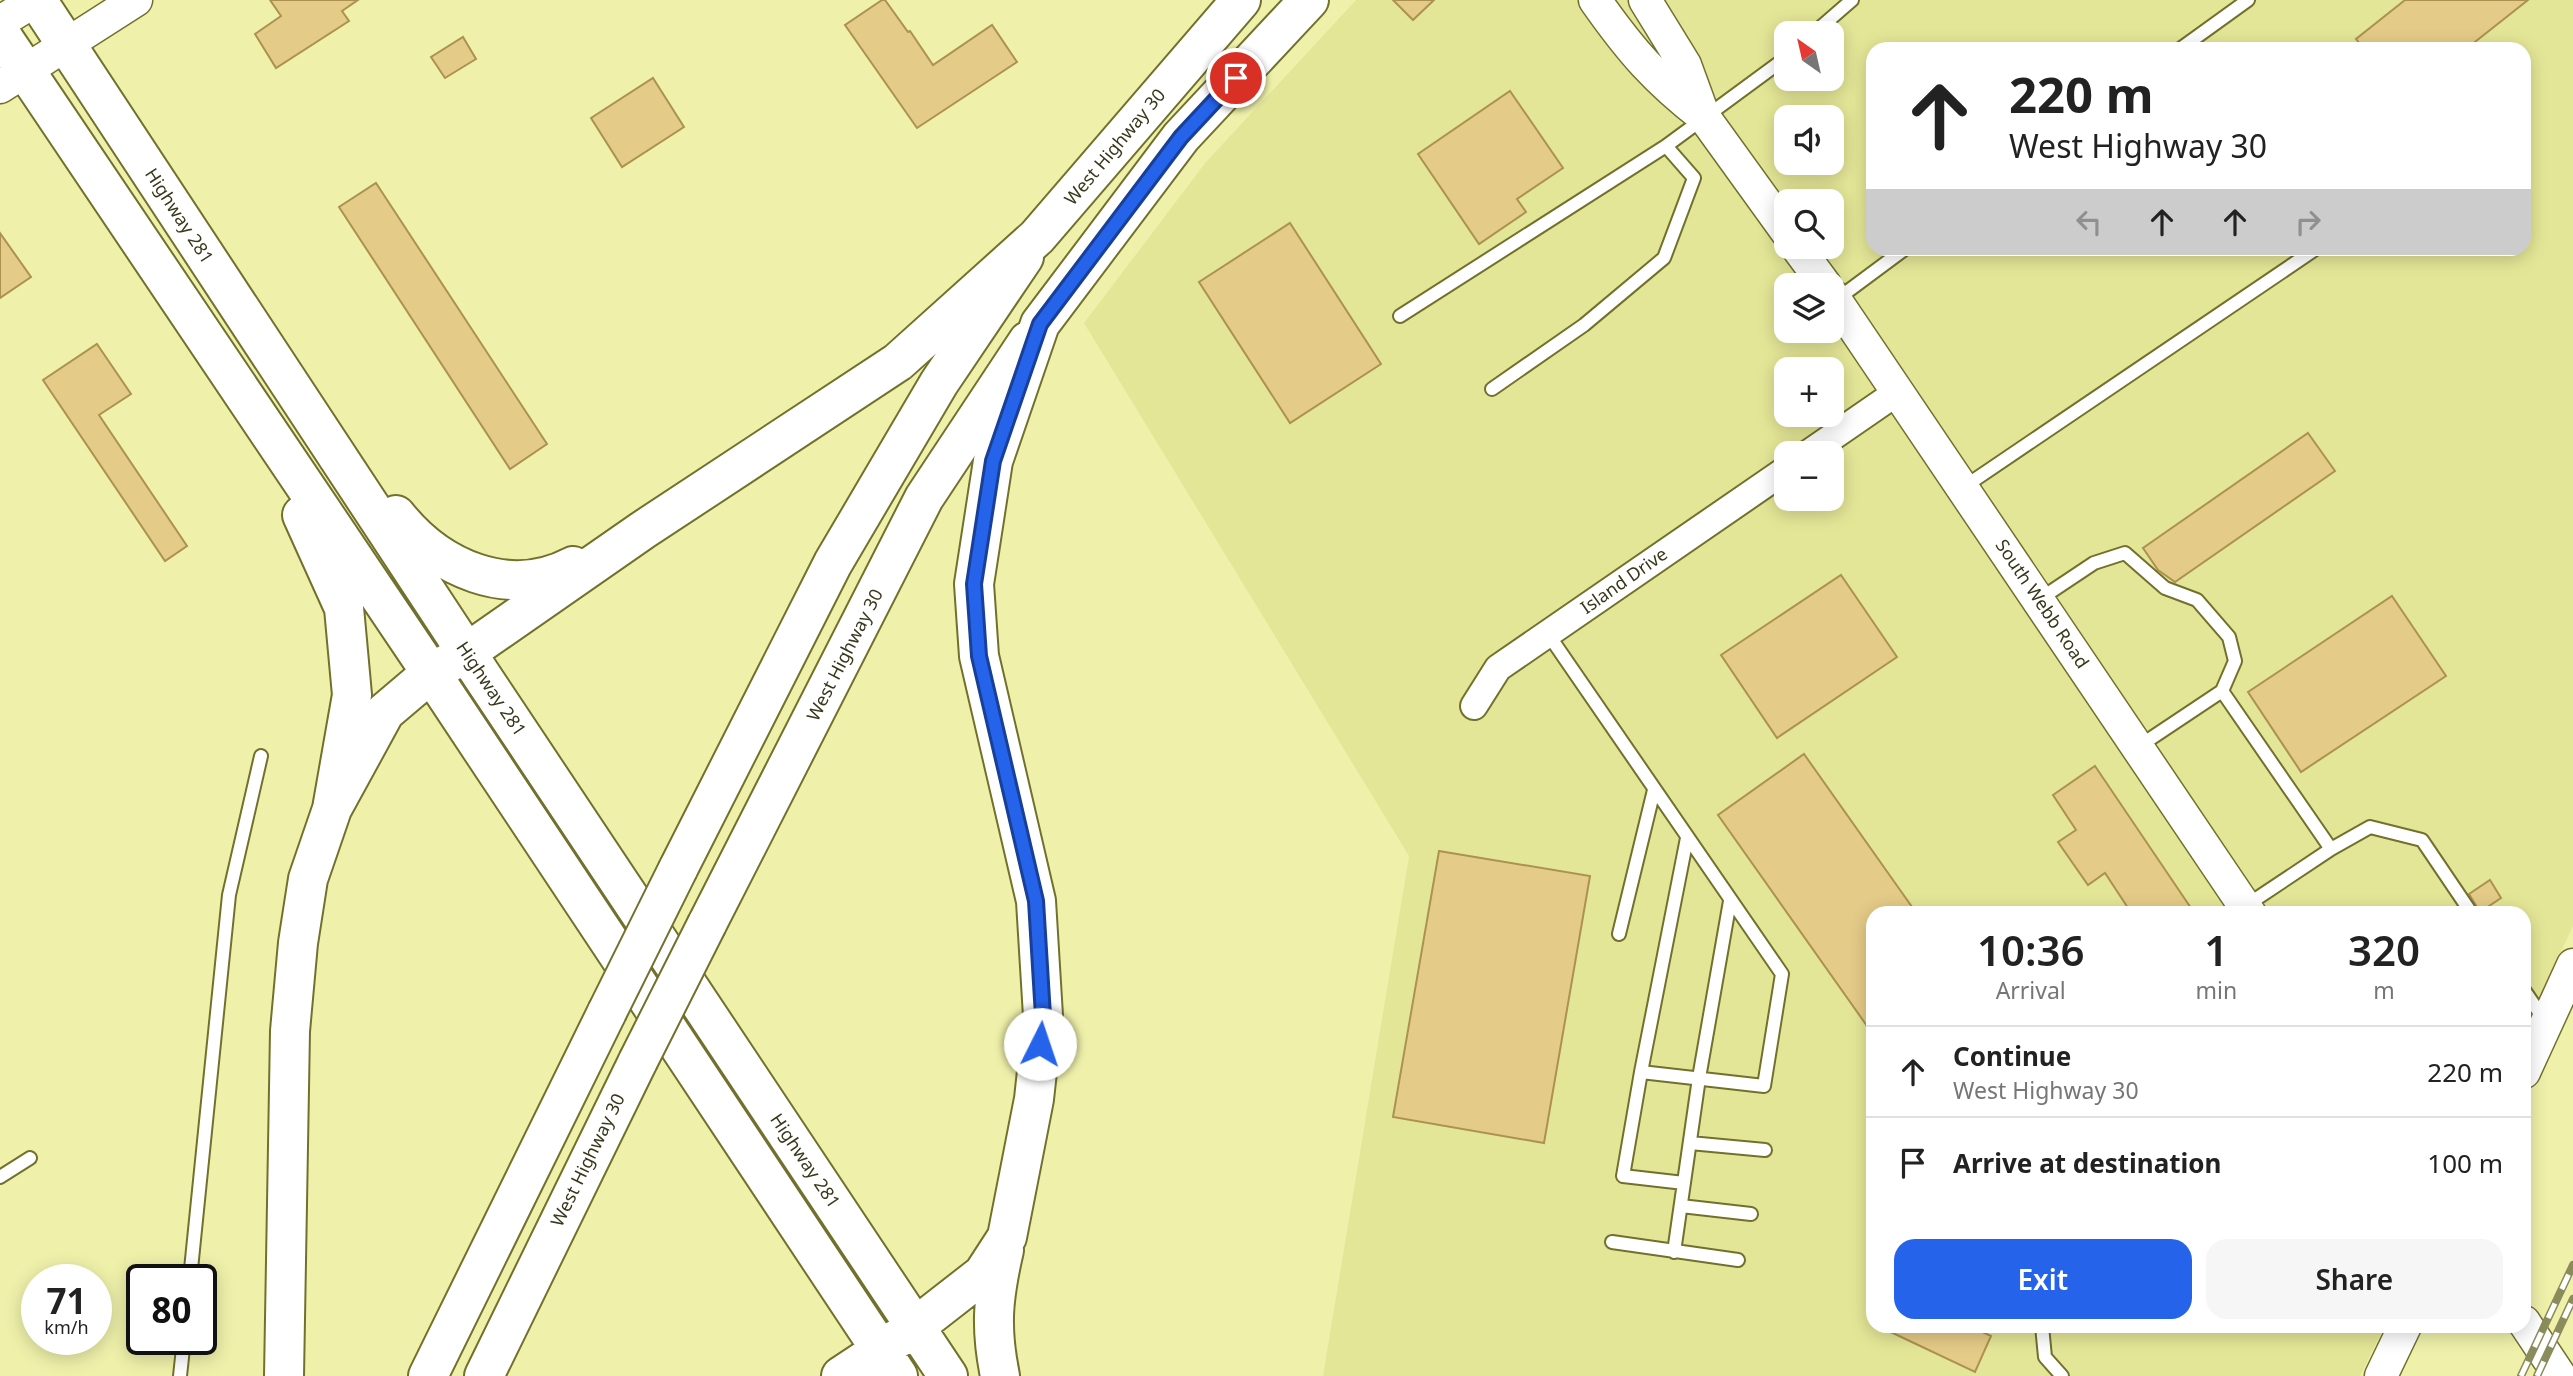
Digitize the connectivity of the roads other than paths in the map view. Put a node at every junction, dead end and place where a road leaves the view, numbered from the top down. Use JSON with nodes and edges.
{"nodes":[{"id":1,"x":36,"y":0,"type":"edge"},
{"id":2,"x":136,"y":0,"type":"edge"},
{"id":3,"x":1241,"y":0,"type":"edge"},
{"id":4,"x":1309,"y":0,"type":"edge"},
{"id":5,"x":1595,"y":0,"type":"edge"},
{"id":6,"x":1645,"y":0,"type":"edge"},
{"id":7,"x":1852,"y":0,"type":"edge"},
{"id":8,"x":2248,"y":0,"type":"edge"},
{"id":9,"x":1828,"y":21,"type":"edge"},
{"id":10,"x":0,"y":22,"type":"edge"},
{"id":11,"x":0,"y":33,"type":"edge"},
{"id":12,"x":2190,"y":42,"type":"edge"},
{"id":13,"x":66,"y":44,"type":"junction"},
{"id":14,"x":1774,"y":66,"type":"edge"},
{"id":15,"x":13,"y":78,"type":"edge"},
{"id":16,"x":1704,"y":117,"type":"junction"},
{"id":17,"x":1666,"y":146,"type":"junction"},
{"id":18,"x":1774,"y":214,"type":"edge"},
{"id":19,"x":1037,"y":237,"type":"junction"},
{"id":20,"x":1893,"y":256,"type":"edge"},
{"id":21,"x":2305,"y":256,"type":"edge"},
{"id":22,"x":1844,"y":286,"type":"edge"},
{"id":23,"x":1844,"y":314,"type":"edge"},
{"id":24,"x":1400,"y":316,"type":"dead end"},
{"id":25,"x":1040,"y":324,"type":"junction"},
{"id":26,"x":274,"y":360,"type":"junction"},
{"id":27,"x":233,"y":379,"type":"junction"},
{"id":28,"x":1492,"y":389,"type":"dead end"},
{"id":29,"x":1896,"y":393,"type":"junction"},
{"id":30,"x":1826,"y":441,"type":"edge"},
{"id":31,"x":1774,"y":478,"type":"edge"},
{"id":32,"x":1964,"y":487,"type":"junction"},
{"id":33,"x":643,"y":530,"type":"junction"},
{"id":34,"x":2039,"y":599,"type":"junction"},
{"id":35,"x":1548,"y":634,"type":"junction"},
{"id":36,"x":467,"y":653,"type":"junction"},
{"id":37,"x":431,"y":673,"type":"junction"},
{"id":38,"x":2222,"y":691,"type":"junction"},
{"id":39,"x":1474,"y":706,"type":"dead end"},
{"id":40,"x":2138,"y":747,"type":"junction"},
{"id":41,"x":261,"y":756,"type":"dead end"},
{"id":42,"x":1654,"y":790,"type":"junction"},
{"id":43,"x":332,"y":809,"type":"junction"},
{"id":44,"x":1687,"y":838,"type":"junction"},
{"id":45,"x":2331,"y":849,"type":"junction"},
{"id":46,"x":1730,"y":901,"type":"junction"},
{"id":47,"x":2242,"y":906,"type":"edge"},
{"id":48,"x":2252,"y":906,"type":"edge"},
{"id":49,"x":2467,"y":906,"type":"edge"},
{"id":50,"x":1619,"y":934,"type":"dead end"},
{"id":51,"x":2573,"y":965,"type":"edge"},
{"id":52,"x":2531,"y":1000,"type":"edge"},
{"id":53,"x":2546,"y":1023,"type":"junction"},
{"id":54,"x":2531,"y":1056,"type":"edge"},
{"id":55,"x":1641,"y":1072,"type":"junction"},
{"id":56,"x":1699,"y":1078,"type":"junction"},
{"id":57,"x":1690,"y":1143,"type":"junction"},
{"id":58,"x":1765,"y":1150,"type":"dead end"},
{"id":59,"x":30,"y":1158,"type":"dead end"},
{"id":60,"x":0,"y":1177,"type":"edge"},
{"id":61,"x":1684,"y":1183,"type":"junction"},
{"id":62,"x":1681,"y":1206,"type":"junction"},
{"id":63,"x":1751,"y":1214,"type":"dead end"},
{"id":64,"x":1007,"y":1237,"type":"junction"},
{"id":65,"x":1612,"y":1242,"type":"dead end"},
{"id":66,"x":1674,"y":1252,"type":"junction"},
{"id":67,"x":1738,"y":1260,"type":"dead end"},
{"id":68,"x":192,"y":1264,"type":"edge"},
{"id":69,"x":915,"y":1327,"type":"junction"},
{"id":70,"x":2531,"y":1332,"type":"edge"},
{"id":71,"x":2043,"y":1333,"type":"edge"},
{"id":72,"x":2402,"y":1333,"type":"edge"},
{"id":73,"x":182,"y":1355,"type":"edge"},
{"id":74,"x":889,"y":1363,"type":"edge"},
{"id":75,"x":180,"y":1376,"type":"edge"},
{"id":76,"x":284,"y":1376,"type":"edge"},
{"id":77,"x":428,"y":1376,"type":"edge"},
{"id":78,"x":484,"y":1376,"type":"edge"},
{"id":79,"x":841,"y":1376,"type":"edge"},
{"id":80,"x":948,"y":1376,"type":"edge"},
{"id":81,"x":1000,"y":1376,"type":"edge"},
{"id":82,"x":2062,"y":1376,"type":"edge"},
{"id":83,"x":2381,"y":1376,"type":"edge"},
{"id":84,"x":2560,"y":1376,"type":"edge"}],
"edges":[{"from":1,"to":10,"type":"street"},
{"from":1,"to":13,"type":"main road","name":"Highway 281"},
{"from":2,"to":13,"type":"street"},
{"from":3,"to":19,"type":"main road","name":"West Highway 30"},
{"from":4,"to":25,"type":"main road","name":"West Highway 30"},
{"from":5,"to":16,"type":"street"},
{"from":6,"to":16,"type":"street"},
{"from":7,"to":9,"type":"lane"},
{"from":8,"to":12,"type":"lane"},
{"from":11,"to":15,"type":"main road"},
{"from":13,"to":15,"type":"street"},
{"from":13,"to":26,"type":"main road","name":"Highway 281"},
{"from":14,"to":16,"type":"lane"},
{"from":15,"to":27,"type":"main road"},
{"from":16,"to":17,"type":"lane"},
{"from":16,"to":18,"type":"street"},
{"from":17,"to":24,"type":"lane"},
{"from":17,"to":28,"type":"lane"},
{"from":19,"to":33,"type":"main road"},
{"from":19,"to":77,"type":"main road","name":"West Highway 30","bridge":true},
{"from":20,"to":22,"type":"lane"},
{"from":21,"to":32,"type":"lane"},
{"from":23,"to":29,"type":"street","name":"South Webb Road"},
{"from":25,"to":64,"type":"main road"},
{"from":25,"to":78,"type":"main road","name":"West Highway 30","bridge":true},
{"from":26,"to":33,"type":"main road"},
{"from":26,"to":36,"type":"main road","name":"Highway 281"},
{"from":27,"to":37,"type":"main road"},
{"from":27,"to":43,"type":"main road"},
{"from":29,"to":30,"type":"street"},
{"from":29,"to":32,"type":"street","name":"South Webb Road"},
{"from":31,"to":35,"type":"street","name":"Island Drive"},
{"from":32,"to":34,"type":"street","name":"South Webb Road"},
{"from":33,"to":36,"type":"main road"},
{"from":34,"to":38,"type":"lane"},
{"from":34,"to":40,"type":"street","name":"South Webb Road"},
{"from":35,"to":39,"type":"street","name":"Island Drive"},
{"from":35,"to":42,"type":"lane"},
{"from":36,"to":37,"type":"main road"},
{"from":36,"to":69,"type":"main road","name":"Highway 281"},
{"from":37,"to":43,"type":"main road"},
{"from":37,"to":74,"type":"main road"},
{"from":38,"to":40,"type":"lane"},
{"from":38,"to":45,"type":"lane"},
{"from":40,"to":47,"type":"street","name":"South Webb Road"},
{"from":41,"to":68,"type":"lane"},
{"from":42,"to":44,"type":"lane"},
{"from":42,"to":50,"type":"lane"},
{"from":43,"to":76,"type":"main road"},
{"from":44,"to":46,"type":"lane"},
{"from":44,"to":55,"type":"lane"},
{"from":45,"to":48,"type":"lane"},
{"from":45,"to":49,"type":"lane"},
{"from":46,"to":56,"type":"lane"},
{"from":46,"to":56,"type":"lane"},
{"from":51,"to":53,"type":"street"},
{"from":52,"to":53,"type":"lane"},
{"from":53,"to":54,"type":"street"},
{"from":55,"to":56,"type":"lane"},
{"from":55,"to":61,"type":"lane"},
{"from":56,"to":57,"type":"lane"},
{"from":57,"to":58,"type":"lane"},
{"from":57,"to":61,"type":"lane"},
{"from":59,"to":60,"type":"lane"},
{"from":61,"to":62,"type":"lane"},
{"from":62,"to":63,"type":"lane"},
{"from":62,"to":66,"type":"lane"},
{"from":64,"to":69,"type":"main road"},
{"from":64,"to":81,"type":"main road"},
{"from":65,"to":66,"type":"lane"},
{"from":66,"to":67,"type":"lane"},
{"from":69,"to":74,"type":"main road"},
{"from":69,"to":80,"type":"main road","name":"Highway 281"},
{"from":70,"to":84,"type":"street"},
{"from":71,"to":82,"type":"lane"},
{"from":72,"to":83,"type":"street"},
{"from":73,"to":75,"type":"lane"},
{"from":74,"to":79,"type":"main road"}]}
